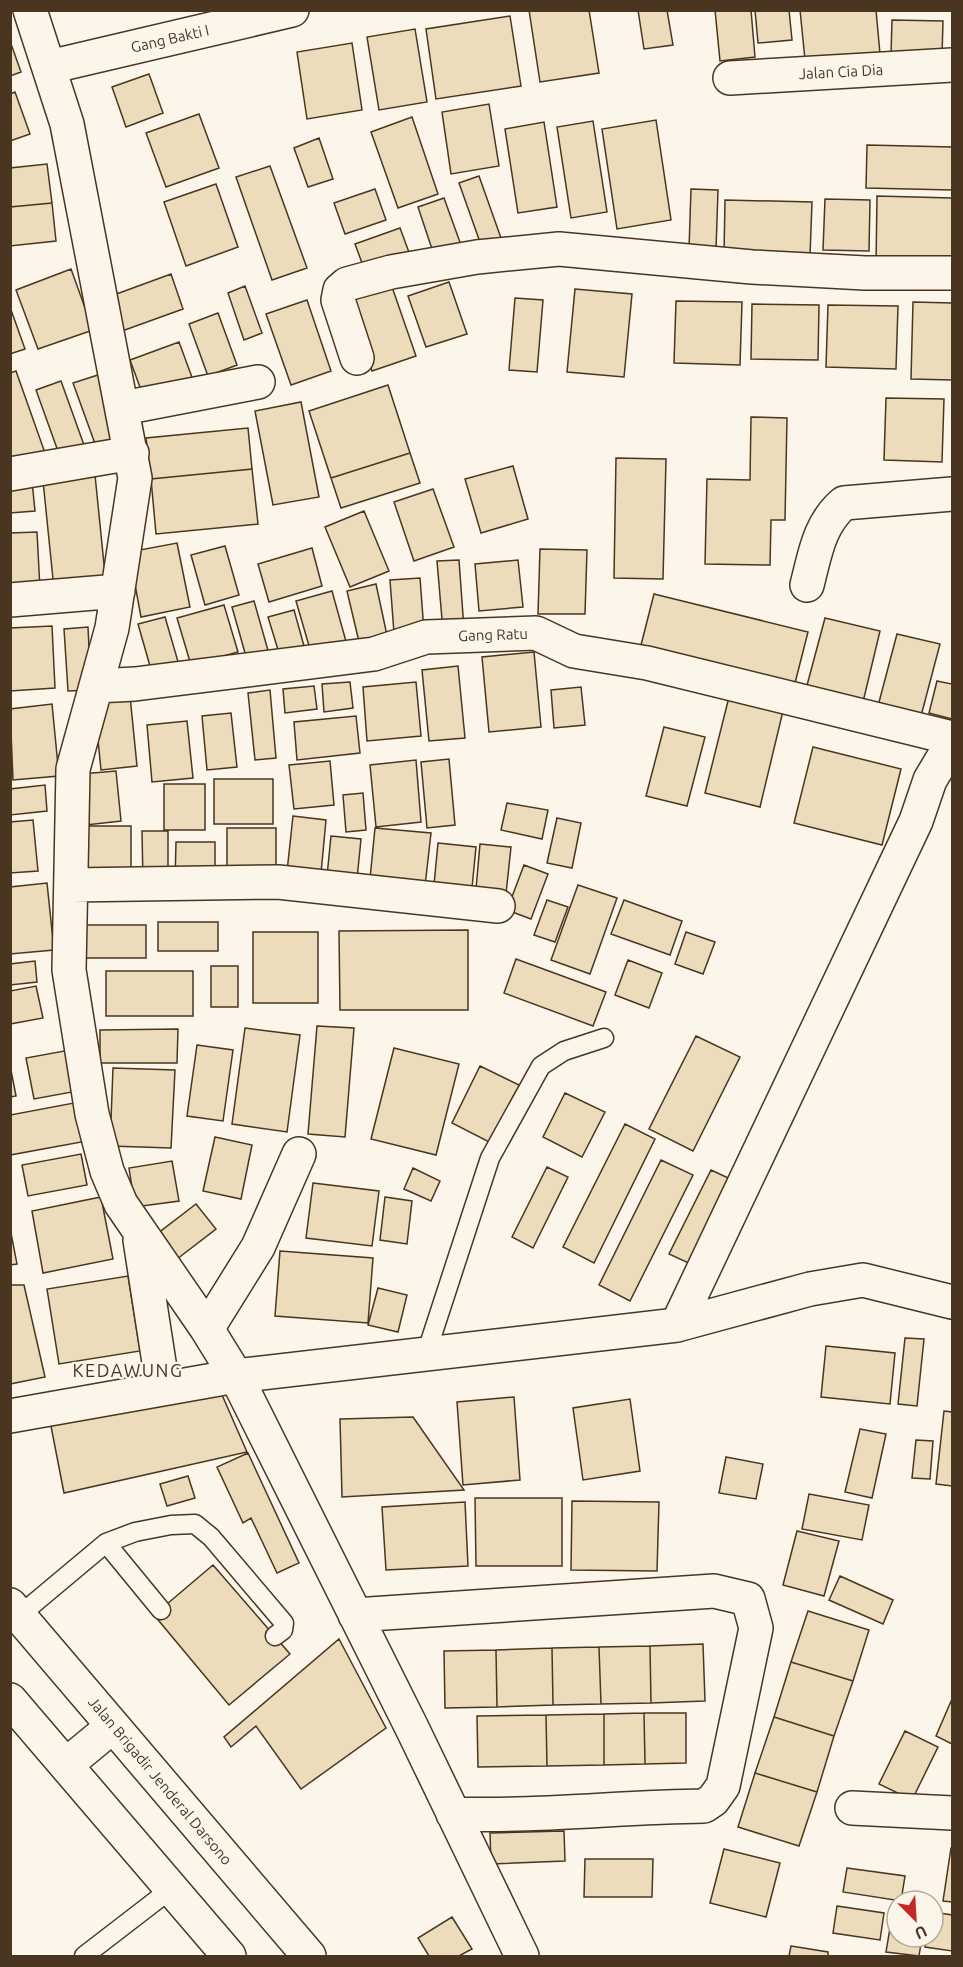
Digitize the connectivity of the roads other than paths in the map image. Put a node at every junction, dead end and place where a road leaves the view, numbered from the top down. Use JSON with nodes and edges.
{"nodes":[{"id":1,"x":30,"y":10,"type":"edge"},
{"id":2,"x":292,"y":10,"type":"edge"},
{"id":3,"x":952,"y":65,"type":"edge"},
{"id":4,"x":49,"y":67,"type":"junction"},
{"id":5,"x":730,"y":78,"type":"dead end"},
{"id":6,"x":952,"y":273,"type":"edge"},
{"id":7,"x":357,"y":358,"type":"dead end"},
{"id":8,"x":258,"y":382,"type":"dead end"},
{"id":9,"x":123,"y":408,"type":"junction"},
{"id":10,"x":132,"y":453,"type":"junction"},
{"id":11,"x":10,"y":474,"type":"edge"},
{"id":12,"x":952,"y":494,"type":"edge"},
{"id":13,"x":807,"y":585,"type":"dead end"},
{"id":14,"x":118,"y":591,"type":"junction"},
{"id":15,"x":10,"y":600,"type":"edge"},
{"id":16,"x":96,"y":686,"type":"junction"},
{"id":17,"x":952,"y":738,"type":"edge"},
{"id":18,"x":952,"y":743,"type":"edge"},
{"id":19,"x":71,"y":885,"type":"junction"},
{"id":20,"x":498,"y":906,"type":"dead end"},
{"id":21,"x":604,"y":1038,"type":"dead end"},
{"id":22,"x":299,"y":1154,"type":"dead end"},
{"id":23,"x":139,"y":1232,"type":"junction"},
{"id":24,"x":951,"y":1299,"type":"edge"},
{"id":25,"x":677,"y":1325,"type":"junction"},
{"id":26,"x":207,"y":1329,"type":"junction"},
{"id":27,"x":426,"y":1354,"type":"junction"},
{"id":28,"x":236,"y":1376,"type":"junction"},
{"id":29,"x":163,"y":1388,"type":"junction"},
{"id":30,"x":10,"y":1416,"type":"edge"},
{"id":31,"x":106,"y":1543,"type":"junction"},
{"id":32,"x":161,"y":1610,"type":"dead end"},
{"id":33,"x":13,"y":1614,"type":"edge"},
{"id":34,"x":355,"y":1615,"type":"junction"},
{"id":35,"x":280,"y":1631,"type":"dead end"},
{"id":36,"x":10,"y":1700,"type":"edge"},
{"id":37,"x":113,"y":1725,"type":"junction"},
{"id":38,"x":66,"y":1765,"type":"junction"},
{"id":39,"x":852,"y":1808,"type":"dead end"},
{"id":40,"x":453,"y":1814,"type":"junction"},
{"id":41,"x":952,"y":1814,"type":"edge"},
{"id":42,"x":171,"y":1889,"type":"junction"},
{"id":43,"x":84,"y":1956,"type":"edge"},
{"id":44,"x":229,"y":1956,"type":"edge"},
{"id":45,"x":309,"y":1956,"type":"edge"},
{"id":46,"x":522,"y":1956,"type":"edge"}],
"edges":[{"from":1,"to":4,"type":"main road"},
{"from":2,"to":4,"type":"main road","name":"Gang Bakti I"},
{"from":3,"to":5,"type":"main road","name":"Jalan Cia Dia"},
{"from":4,"to":9,"type":"main road"},
{"from":6,"to":7,"type":"main road"},
{"from":8,"to":9,"type":"main road"},
{"from":9,"to":10,"type":"main road"},
{"from":10,"to":11,"type":"main road"},
{"from":10,"to":14,"type":"main road"},
{"from":12,"to":13,"type":"main road"},
{"from":14,"to":15,"type":"main road"},
{"from":14,"to":16,"type":"main road"},
{"from":16,"to":17,"type":"main road","name":"Gang Ratu"},
{"from":16,"to":19,"type":"main road"},
{"from":18,"to":25,"type":"main road"},
{"from":19,"to":20,"type":"main road"},
{"from":19,"to":23,"type":"main road"},
{"from":21,"to":27,"type":"lane"},
{"from":22,"to":26,"type":"main road"},
{"from":23,"to":26,"type":"main road"},
{"from":23,"to":29,"type":"main road"},
{"from":24,"to":25,"type":"main road"},
{"from":25,"to":27,"type":"main road"},
{"from":26,"to":28,"type":"main road"},
{"from":27,"to":28,"type":"main road"},
{"from":28,"to":29,"type":"main road"},
{"from":28,"to":34,"type":"main road"},
{"from":29,"to":30,"type":"main road"},
{"from":31,"to":32,"type":"lane"},
{"from":31,"to":33,"type":"lane"},
{"from":31,"to":35,"type":"lane"},
{"from":33,"to":37,"type":"main road","name":"Jalan Brigadir Jenderal Darsono"},
{"from":34,"to":40,"type":"main road"},
{"from":34,"to":40,"type":"main road"},
{"from":36,"to":38,"type":"main road"},
{"from":37,"to":38,"type":"main road"},
{"from":37,"to":45,"type":"main road","name":"Jalan Brigadir Jenderal Darsono"},
{"from":38,"to":42,"type":"main road"},
{"from":39,"to":41,"type":"main road"},
{"from":40,"to":46,"type":"main road"},
{"from":42,"to":43,"type":"lane"},
{"from":42,"to":44,"type":"main road"}]}
